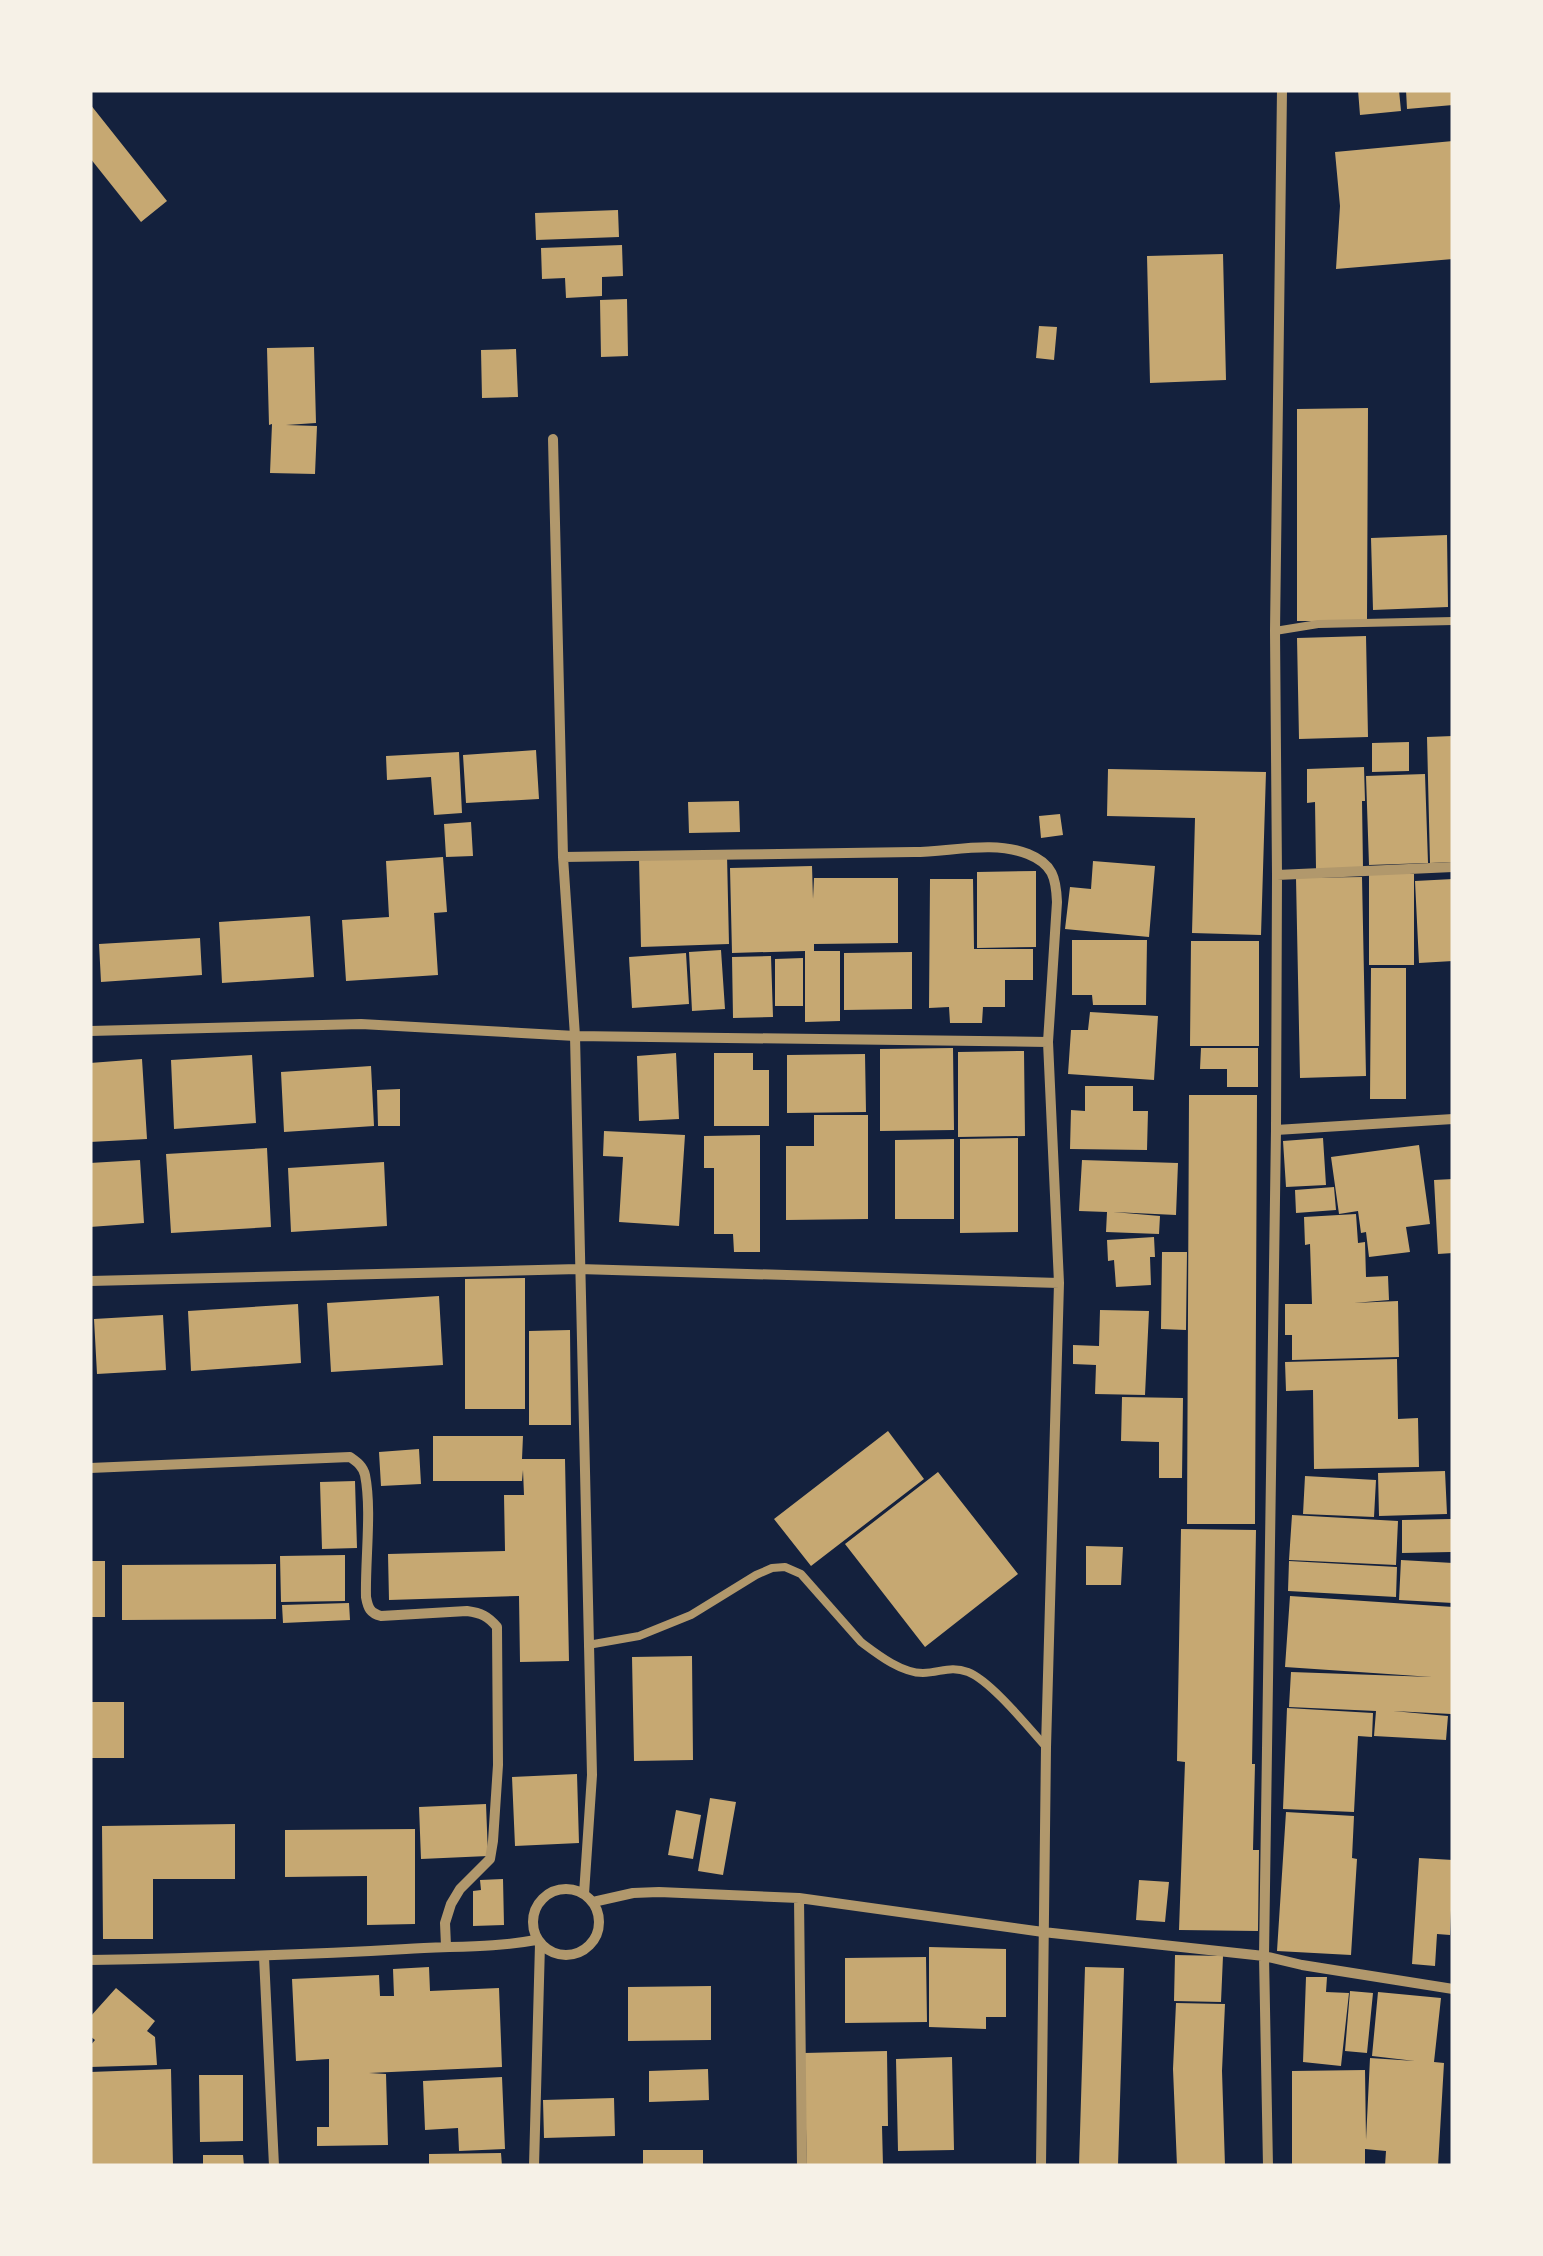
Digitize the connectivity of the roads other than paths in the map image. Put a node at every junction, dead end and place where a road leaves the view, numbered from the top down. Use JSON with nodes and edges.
{"nodes":[{"id":1,"x":1282,"y":90,"type":"edge"},
{"id":2,"x":553,"y":439,"type":"dead end"},
{"id":3,"x":1453,"y":621,"type":"edge"},
{"id":4,"x":1275,"y":631,"type":"junction"},
{"id":5,"x":563,"y":857,"type":"junction"},
{"id":6,"x":1453,"y":867,"type":"edge"},
{"id":7,"x":1277,"y":875,"type":"junction"},
{"id":8,"x":90,"y":1031,"type":"edge"},
{"id":9,"x":576,"y":1036,"type":"junction"},
{"id":10,"x":1048,"y":1042,"type":"junction"},
{"id":11,"x":1453,"y":1119,"type":"edge"},
{"id":12,"x":1276,"y":1130,"type":"junction"},
{"id":13,"x":580,"y":1269,"type":"junction"},
{"id":14,"x":90,"y":1281,"type":"edge"},
{"id":15,"x":1059,"y":1283,"type":"junction"},
{"id":16,"x":90,"y":1468,"type":"edge"},
{"id":17,"x":588,"y":1645,"type":"junction"},
{"id":18,"x":1046,"y":1746,"type":"junction"},
{"id":19,"x":589,"y":1898,"type":"junction"},
{"id":20,"x":799,"y":1898,"type":"junction"},
{"id":21,"x":1043,"y":1932,"type":"junction"},
{"id":22,"x":538,"y":1942,"type":"junction"},
{"id":23,"x":446,"y":1946,"type":"junction"},
{"id":24,"x":1264,"y":1956,"type":"junction"},
{"id":25,"x":264,"y":1957,"type":"junction"},
{"id":26,"x":90,"y":1960,"type":"edge"},
{"id":27,"x":1453,"y":1989,"type":"edge"},
{"id":28,"x":274,"y":2166,"type":"edge"},
{"id":29,"x":534,"y":2166,"type":"edge"},
{"id":30,"x":802,"y":2166,"type":"edge"},
{"id":31,"x":1041,"y":2166,"type":"edge"},
{"id":32,"x":1268,"y":2166,"type":"edge"}],
"edges":[{"from":1,"to":4,"type":"street"},
{"from":2,"to":5,"type":"street"},
{"from":3,"to":4,"type":"lane"},
{"from":4,"to":7,"type":"street"},
{"from":5,"to":9,"type":"street"},
{"from":5,"to":10,"type":"street"},
{"from":6,"to":7,"type":"street"},
{"from":7,"to":12,"type":"street"},
{"from":8,"to":9,"type":"street"},
{"from":9,"to":10,"type":"street"},
{"from":9,"to":13,"type":"street"},
{"from":10,"to":15,"type":"street"},
{"from":11,"to":12,"type":"street"},
{"from":12,"to":24,"type":"street"},
{"from":13,"to":14,"type":"street"},
{"from":13,"to":15,"type":"street"},
{"from":13,"to":17,"type":"street"},
{"from":15,"to":18,"type":"street"},
{"from":16,"to":23,"type":"street"},
{"from":17,"to":18,"type":"lane"},
{"from":17,"to":19,"type":"street"},
{"from":18,"to":21,"type":"street"},
{"from":19,"to":20,"type":"street"},
{"from":19,"to":22,"type":"street"},
{"from":19,"to":22,"type":"street"},
{"from":20,"to":21,"type":"street"},
{"from":20,"to":30,"type":"street"},
{"from":21,"to":24,"type":"street"},
{"from":21,"to":31,"type":"street"},
{"from":22,"to":23,"type":"street"},
{"from":22,"to":29,"type":"street"},
{"from":23,"to":25,"type":"street"},
{"from":24,"to":27,"type":"street"},
{"from":24,"to":32,"type":"street"},
{"from":25,"to":26,"type":"street"},
{"from":25,"to":28,"type":"street"}]}
